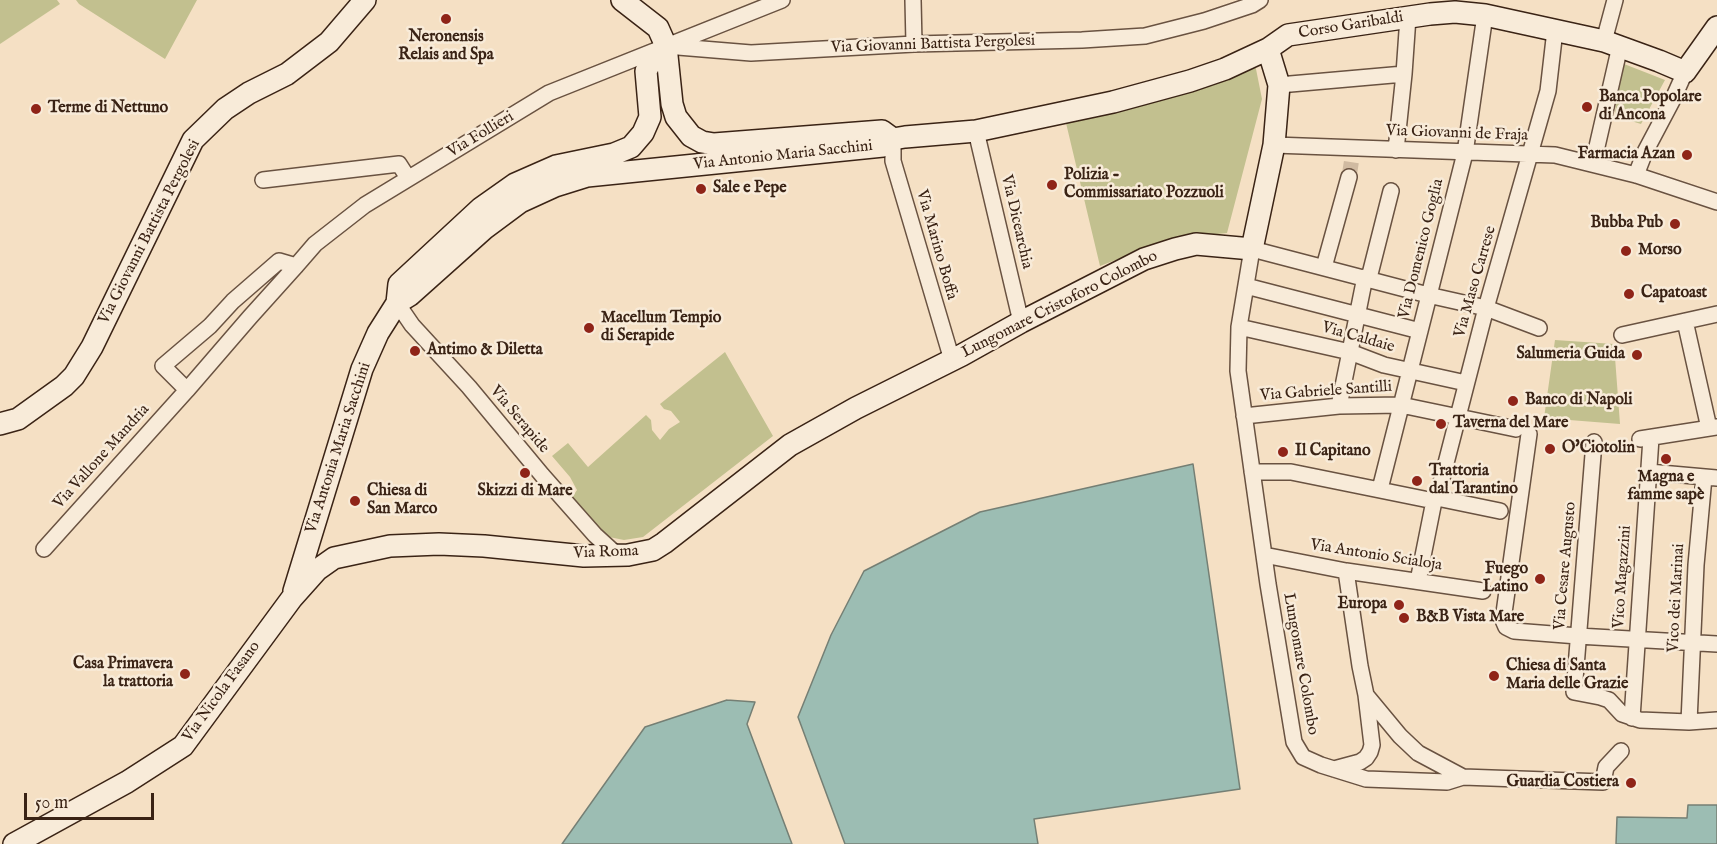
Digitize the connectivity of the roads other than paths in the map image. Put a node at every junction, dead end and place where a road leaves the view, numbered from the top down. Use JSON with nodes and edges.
{"nodes":[{"id":1,"x":365,"y":0,"type":"edge"},
{"id":2,"x":622,"y":0,"type":"edge"},
{"id":3,"x":782,"y":0,"type":"edge"},
{"id":4,"x":913,"y":0,"type":"edge"},
{"id":5,"x":1260,"y":0,"type":"edge"},
{"id":6,"x":1615,"y":0,"type":"edge"},
{"id":7,"x":1456,"y":6,"type":"edge"},
{"id":8,"x":1485,"y":15,"type":"junction"},
{"id":9,"x":1408,"y":17,"type":"junction"},
{"id":10,"x":1717,"y":27,"type":"edge"},
{"id":11,"x":1555,"y":30,"type":"junction"},
{"id":12,"x":914,"y":44,"type":"junction"},
{"id":13,"x":1613,"y":44,"type":"junction"},
{"id":14,"x":666,"y":46,"type":"junction"},
{"id":15,"x":1268,"y":49,"type":"junction"},
{"id":16,"x":1684,"y":72,"type":"junction"},
{"id":17,"x":1404,"y":74,"type":"junction"},
{"id":18,"x":1279,"y":85,"type":"junction"},
{"id":19,"x":975,"y":131,"type":"junction"},
{"id":20,"x":893,"y":139,"type":"junction"},
{"id":21,"x":1274,"y":146,"type":"junction"},
{"id":22,"x":1396,"y":150,"type":"junction"},
{"id":23,"x":1465,"y":153,"type":"junction"},
{"id":24,"x":1531,"y":155,"type":"junction"},
{"id":25,"x":1593,"y":164,"type":"junction"},
{"id":26,"x":1636,"y":175,"type":"junction"},
{"id":27,"x":1349,"y":177,"type":"tunnel mouth"},
{"id":28,"x":408,"y":178,"type":"junction"},
{"id":29,"x":263,"y":180,"type":"dead end"},
{"id":30,"x":1391,"y":191,"type":"dead end"},
{"id":31,"x":1717,"y":202,"type":"edge"},
{"id":32,"x":1252,"y":249,"type":"junction"},
{"id":33,"x":296,"y":266,"type":"junction"},
{"id":34,"x":1324,"y":267,"type":"junction"},
{"id":35,"x":1367,"y":278,"type":"junction"},
{"id":36,"x":1245,"y":286,"type":"junction"},
{"id":37,"x":1428,"y":295,"type":"junction"},
{"id":38,"x":233,"y":302,"type":"junction"},
{"id":39,"x":397,"y":303,"type":"junction"},
{"id":40,"x":1486,"y":308,"type":"junction"},
{"id":41,"x":1717,"y":314,"type":"edge"},
{"id":42,"x":1358,"y":315,"type":"junction"},
{"id":43,"x":250,"y":317,"type":"junction"},
{"id":44,"x":1685,"y":321,"type":"junction"},
{"id":45,"x":1021,"y":322,"type":"junction"},
{"id":46,"x":210,"y":326,"type":"junction"},
{"id":47,"x":1239,"y":327,"type":"junction"},
{"id":48,"x":1539,"y":328,"type":"dead end"},
{"id":49,"x":1420,"y":331,"type":"junction"},
{"id":50,"x":1622,"y":335,"type":"dead end"},
{"id":51,"x":230,"y":340,"type":"junction"},
{"id":52,"x":1350,"y":352,"type":"junction"},
{"id":53,"x":952,"y":360,"type":"junction"},
{"id":54,"x":1410,"y":371,"type":"junction"},
{"id":55,"x":1466,"y":383,"type":"junction"},
{"id":56,"x":188,"y":390,"type":"junction"},
{"id":57,"x":889,"y":391,"type":"joint"},
{"id":58,"x":1401,"y":405,"type":"junction"},
{"id":59,"x":1339,"y":406,"type":"junction"},
{"id":60,"x":1244,"y":416,"type":"junction"},
{"id":61,"x":1457,"y":416,"type":"junction"},
{"id":62,"x":0,"y":424,"type":"edge"},
{"id":63,"x":1713,"y":428,"type":"edge"},
{"id":64,"x":1594,"y":442,"type":"dead end"},
{"id":65,"x":1252,"y":472,"type":"junction"},
{"id":66,"x":1649,"y":472,"type":"junction"},
{"id":67,"x":1711,"y":477,"type":"edge"},
{"id":68,"x":1380,"y":489,"type":"junction"},
{"id":69,"x":1436,"y":500,"type":"junction"},
{"id":70,"x":1500,"y":511,"type":"dead end"},
{"id":71,"x":44,"y":549,"type":"dead end"},
{"id":72,"x":1264,"y":555,"type":"junction"},
{"id":73,"x":618,"y":556,"type":"junction"},
{"id":74,"x":1346,"y":570,"type":"junction"},
{"id":75,"x":1418,"y":581,"type":"junction"},
{"id":76,"x":1483,"y":591,"type":"dead end"},
{"id":77,"x":292,"y":598,"type":"junction"},
{"id":78,"x":1578,"y":636,"type":"junction"},
{"id":79,"x":1637,"y":639,"type":"junction"},
{"id":80,"x":1693,"y":643,"type":"junction"},
{"id":81,"x":1717,"y":644,"type":"edge"},
{"id":82,"x":1366,"y":695,"type":"junction"},
{"id":83,"x":1636,"y":719,"type":"junction"},
{"id":84,"x":1717,"y":720,"type":"edge"},
{"id":85,"x":1689,"y":722,"type":"junction"},
{"id":86,"x":1621,"y":751,"type":"dead end"},
{"id":87,"x":1334,"y":769,"type":"junction"},
{"id":88,"x":1462,"y":777,"type":"junction"},
{"id":89,"x":14,"y":844,"type":"edge"}],
"edges":[{"from":1,"to":62,"type":"street","name":"Via Giovanni Battista Pergolesi"},
{"from":2,"to":14,"type":"street"},
{"from":3,"to":14,"type":"street","name":"Via Follieri"},
{"from":4,"to":12,"type":"street"},
{"from":5,"to":12,"type":"street","name":"Via Giovanni Battista Pergolesi"},
{"from":6,"to":13,"type":"street"},
{"from":7,"to":8,"type":"street","name":"Corso Garibaldi"},
{"from":7,"to":9,"type":"street","name":"Corso Garibaldi"},
{"from":8,"to":11,"type":"street","name":"Corso Garibaldi"},
{"from":8,"to":23,"type":"street","name":"Via Domenico Goglia"},
{"from":9,"to":15,"type":"street","name":"Corso Garibaldi"},
{"from":9,"to":17,"type":"street"},
{"from":10,"to":16,"type":"street"},
{"from":11,"to":13,"type":"street","name":"Corso Garibaldi"},
{"from":11,"to":24,"type":"street","name":"Via Maso Carrese"},
{"from":12,"to":14,"type":"street","name":"Via Giovanni Battista Pergolesi"},
{"from":13,"to":16,"type":"street","name":"Corso Garibaldi"},
{"from":13,"to":25,"type":"street"},
{"from":14,"to":20,"type":"street"},
{"from":14,"to":28,"type":"street","name":"Via Follieri"},
{"from":14,"to":39,"type":"street"},
{"from":15,"to":18,"type":"street"},
{"from":15,"to":19,"type":"street","name":"Via Antonio Maria Sacchini"},
{"from":16,"to":26,"type":"street"},
{"from":17,"to":18,"type":"street"},
{"from":17,"to":22,"type":"street"},
{"from":18,"to":21,"type":"street"},
{"from":19,"to":20,"type":"street","name":"Via Antonio Maria Sacchini"},
{"from":19,"to":45,"type":"street","name":"Via Dicearchia"},
{"from":20,"to":39,"type":"street","name":"Via Antonio Maria Sacchini"},
{"from":20,"to":53,"type":"street","name":"Via Marino Boffa"},
{"from":21,"to":22,"type":"street","name":"Via Giovanni de Fraja"},
{"from":21,"to":32,"type":"street"},
{"from":22,"to":23,"type":"street","name":"Via Giovanni de Fraja"},
{"from":23,"to":24,"type":"street","name":"Via Giovanni de Fraja"},
{"from":23,"to":37,"type":"street","name":"Via Domenico Goglia"},
{"from":24,"to":25,"type":"street","name":"Via Giovanni de Fraja"},
{"from":24,"to":40,"type":"street","name":"Via Maso Carrese"},
{"from":25,"to":26,"type":"street","name":"Via Giovanni de Fraja"},
{"from":26,"to":31,"type":"street","name":"Via Giovanni de Fraja"},
{"from":27,"to":34,"type":"street"},
{"from":28,"to":29,"type":"street"},
{"from":28,"to":33,"type":"street","name":"Via Follieri"},
{"from":30,"to":35,"type":"street"},
{"from":32,"to":34,"type":"street"},
{"from":32,"to":36,"type":"street"},
{"from":32,"to":45,"type":"street","name":"Lungomare Cristoforo Colombo"},
{"from":33,"to":38,"type":"street"},
{"from":33,"to":43,"type":"street","name":"Via Follieri"},
{"from":34,"to":35,"type":"street"},
{"from":35,"to":37,"type":"street"},
{"from":35,"to":42,"type":"street"},
{"from":36,"to":42,"type":"street"},
{"from":36,"to":47,"type":"street"},
{"from":37,"to":40,"type":"street"},
{"from":37,"to":49,"type":"street","name":"Via Domenico Goglia"},
{"from":38,"to":43,"type":"street"},
{"from":38,"to":46,"type":"street"},
{"from":39,"to":73,"type":"street","name":"Via Serapide"},
{"from":39,"to":77,"type":"street","name":"Via Antonia Maria Sacchini"},
{"from":40,"to":48,"type":"street"},
{"from":40,"to":55,"type":"street","name":"Via Maso Carrese"},
{"from":41,"to":44,"type":"street"},
{"from":42,"to":49,"type":"street"},
{"from":42,"to":52,"type":"street"},
{"from":43,"to":51,"type":"street","name":"Via Vallone Mandria"},
{"from":44,"to":50,"type":"street"},
{"from":44,"to":63,"type":"street"},
{"from":45,"to":53,"type":"street","name":"Lungomare Cristoforo Colombo"},
{"from":46,"to":51,"type":"street"},
{"from":46,"to":56,"type":"street"},
{"from":47,"to":52,"type":"street","name":"Via Caldaie"},
{"from":47,"to":60,"type":"street"},
{"from":49,"to":54,"type":"street","name":"Via Domenico Goglia"},
{"from":51,"to":56,"type":"street","name":"Via Vallone Mandria"},
{"from":52,"to":54,"type":"street","name":"Via Caldaie"},
{"from":52,"to":59,"type":"street"},
{"from":53,"to":57,"type":"street","name":"Lungomare Cristoforo Colombo"},
{"from":54,"to":55,"type":"street","name":"Via Caldaie"},
{"from":54,"to":58,"type":"street","name":"Via Domenico Goglia"},
{"from":55,"to":61,"type":"street","name":"Via Maso Carrese"},
{"from":56,"to":71,"type":"street","name":"Via Vallone Mandria"},
{"from":57,"to":73,"type":"street","name":"Via Roma"},
{"from":58,"to":59,"type":"street","name":"Via Gabriele Santilli"},
{"from":58,"to":61,"type":"street","name":"Via Gabriele Santilli"},
{"from":58,"to":68,"type":"street","name":"Via Domenico Goglia"},
{"from":59,"to":60,"type":"street","name":"Via Gabriele Santilli"},
{"from":60,"to":65,"type":"street"},
{"from":61,"to":69,"type":"street","name":"Via Maso Carrese"},
{"from":61,"to":78,"type":"street","name":"Via Gabriele Santilli"},
{"from":63,"to":66,"type":"street","name":"Vico Magazzini"},
{"from":64,"to":78,"type":"street","name":"Via Cesare Augusto"},
{"from":65,"to":68,"type":"street"},
{"from":65,"to":72,"type":"street"},
{"from":66,"to":67,"type":"street"},
{"from":66,"to":79,"type":"street","name":"Vico Magazzini"},
{"from":67,"to":80,"type":"street","name":"Vico dei Marinai"},
{"from":68,"to":69,"type":"street"},
{"from":69,"to":70,"type":"street"},
{"from":69,"to":75,"type":"street","name":"Via Maso Carrese"},
{"from":72,"to":74,"type":"street","name":"Via Antonio Scialoja"},
{"from":72,"to":87,"type":"street","name":"Lungomare Colombo"},
{"from":73,"to":77,"type":"street","name":"Via Roma"},
{"from":74,"to":75,"type":"street","name":"Via Antonio Scialoja"},
{"from":74,"to":82,"type":"street"},
{"from":75,"to":76,"type":"street","name":"Via Antonio Scialoja"},
{"from":77,"to":89,"type":"street","name":"Via Nicola Fasano"},
{"from":78,"to":79,"type":"street"},
{"from":78,"to":83,"type":"street","name":"Via Cesare Augusto"},
{"from":79,"to":80,"type":"street"},
{"from":79,"to":83,"type":"street","name":"Vico Magazzini"},
{"from":80,"to":81,"type":"street"},
{"from":80,"to":85,"type":"street","name":"Vico dei Marinai"},
{"from":82,"to":87,"type":"street"},
{"from":82,"to":88,"type":"street"},
{"from":83,"to":85,"type":"street"},
{"from":84,"to":85,"type":"street"},
{"from":86,"to":88,"type":"street","name":"Lungomare Colombo"},
{"from":87,"to":88,"type":"street","name":"Lungomare Colombo"}]}
